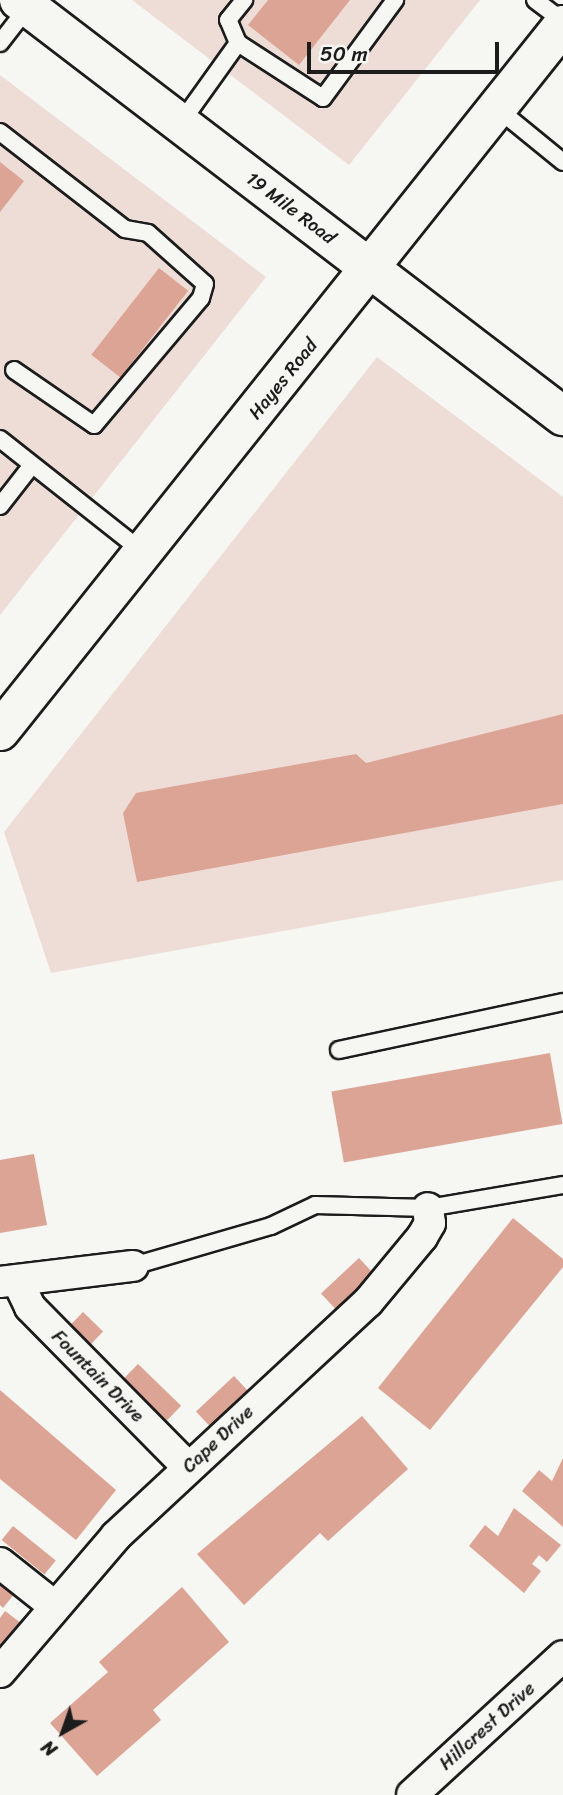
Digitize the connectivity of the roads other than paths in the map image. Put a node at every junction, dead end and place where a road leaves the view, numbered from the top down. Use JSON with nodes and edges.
{"nodes":[{"id":1,"x":244,"y":0,"type":"edge"},
{"id":2,"x":395,"y":0,"type":"edge"},
{"id":3,"x":535,"y":0,"type":"edge"},
{"id":4,"x":23,"y":4,"type":"edge"},
{"id":5,"x":563,"y":23,"type":"edge"},
{"id":6,"x":0,"y":43,"type":"edge"},
{"id":7,"x":238,"y":43,"type":"junction"},
{"id":8,"x":498,"y":109,"type":"junction"},
{"id":9,"x":180,"y":124,"type":"junction"},
{"id":10,"x":0,"y":132,"type":"edge"},
{"id":11,"x":563,"y":162,"type":"edge"},
{"id":12,"x":372,"y":269,"type":"junction"},
{"id":13,"x":14,"y":370,"type":"dead end"},
{"id":14,"x":561,"y":409,"type":"edge"},
{"id":15,"x":0,"y":439,"type":"edge"},
{"id":16,"x":32,"y":465,"type":"junction"},
{"id":17,"x":0,"y":506,"type":"edge"},
{"id":18,"x":142,"y":551,"type":"junction"},
{"id":19,"x":0,"y":731,"type":"edge"},
{"id":20,"x":563,"y":1002,"type":"edge"},
{"id":21,"x":339,"y":1050,"type":"dead end"},
{"id":22,"x":563,"y":1185,"type":"edge"},
{"id":23,"x":428,"y":1208,"type":"junction"},
{"id":24,"x":133,"y":1266,"type":"joint"},
{"id":25,"x":8,"y":1281,"type":"edge"},
{"id":26,"x":188,"y":1467,"type":"junction"},
{"id":27,"x":0,"y":1563,"type":"edge"},
{"id":28,"x":53,"y":1605,"type":"junction"},
{"id":29,"x":563,"y":1656,"type":"edge"},
{"id":30,"x":0,"y":1672,"type":"edge"},
{"id":31,"x":412,"y":1795,"type":"edge"}],
"edges":[{"from":1,"to":7,"type":"lane"},
{"from":2,"to":7,"type":"lane"},
{"from":3,"to":5,"type":"lane"},
{"from":4,"to":6,"type":"lane"},
{"from":4,"to":9,"type":"street","name":"19 Mile Road"},
{"from":5,"to":8,"type":"street","name":"Hayes Road"},
{"from":7,"to":9,"type":"lane"},
{"from":8,"to":11,"type":"lane"},
{"from":8,"to":12,"type":"street","name":"Hayes Road"},
{"from":9,"to":12,"type":"street","name":"19 Mile Road"},
{"from":10,"to":13,"type":"lane"},
{"from":12,"to":14,"type":"street","name":"19 Mile Road"},
{"from":12,"to":18,"type":"street","name":"Hayes Road"},
{"from":15,"to":16,"type":"lane"},
{"from":16,"to":17,"type":"lane"},
{"from":16,"to":18,"type":"lane"},
{"from":18,"to":19,"type":"street","name":"Hayes Road"},
{"from":20,"to":21,"type":"lane"},
{"from":22,"to":23,"type":"lane"},
{"from":23,"to":24,"type":"lane"},
{"from":23,"to":26,"type":"street","name":"Cape Drive"},
{"from":24,"to":25,"type":"street","name":"Fountain Drive"},
{"from":25,"to":26,"type":"street","name":"Fountain Drive"},
{"from":26,"to":28,"type":"street","name":"Cape Drive"},
{"from":27,"to":28,"type":"street"},
{"from":28,"to":30,"type":"street","name":"Cape Drive"},
{"from":29,"to":31,"type":"street","name":"Hillcrest Drive"}]}
